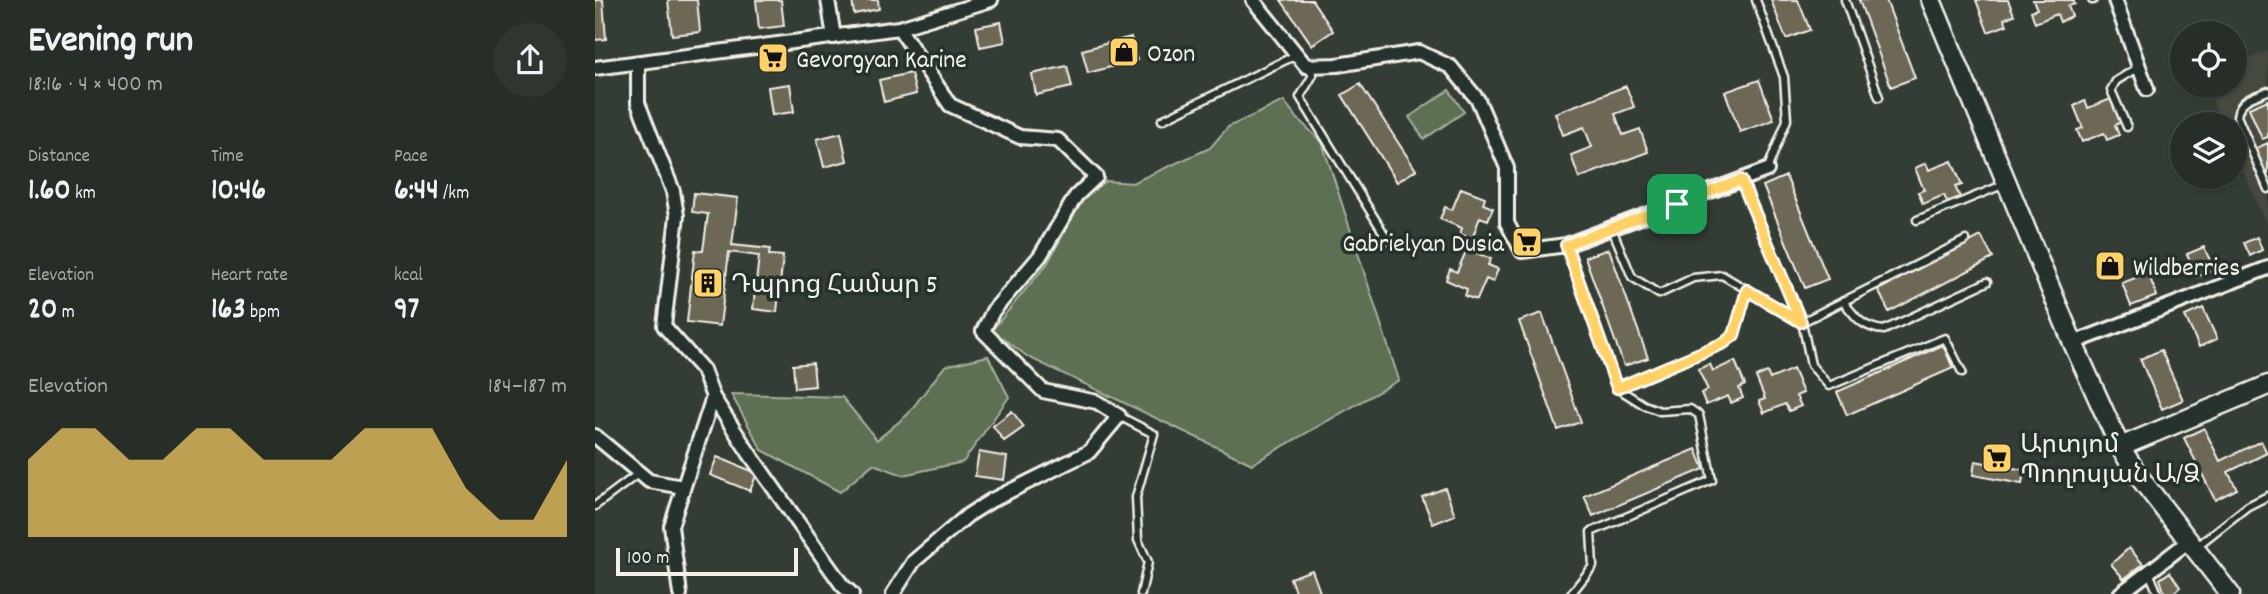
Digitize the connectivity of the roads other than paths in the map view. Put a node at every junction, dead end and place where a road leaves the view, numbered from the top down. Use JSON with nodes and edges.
{"nodes":[{"id":1,"x":828,"y":0,"type":"edge"},
{"id":2,"x":991,"y":0,"type":"edge"},
{"id":3,"x":1253,"y":0,"type":"edge"},
{"id":4,"x":1756,"y":0,"type":"edge"},
{"id":5,"x":1845,"y":0,"type":"edge"},
{"id":6,"x":1931,"y":0,"type":"edge"},
{"id":7,"x":2115,"y":0,"type":"edge"},
{"id":8,"x":899,"y":28,"type":"junction"},
{"id":9,"x":834,"y":37,"type":"junction"},
{"id":10,"x":1296,"y":55,"type":"junction"},
{"id":11,"x":638,"y":64,"type":"junction"},
{"id":12,"x":1306,"y":66,"type":"junction"},
{"id":13,"x":2139,"y":66,"type":"junction"},
{"id":14,"x":595,"y":68,"type":"edge"},
{"id":15,"x":2147,"y":89,"type":"dead end"},
{"id":16,"x":2268,"y":91,"type":"edge"},
{"id":17,"x":1879,"y":97,"type":"dead end"},
{"id":18,"x":1163,"y":120,"type":"dead end"},
{"id":19,"x":2127,"y":127,"type":"dead end"},
{"id":20,"x":1767,"y":170,"type":"joint"},
{"id":21,"x":1741,"y":180,"type":"junction"},
{"id":22,"x":2006,"y":183,"type":"junction"},
{"id":23,"x":2268,"y":189,"type":"edge"},
{"id":24,"x":1917,"y":220,"type":"dead end"},
{"id":25,"x":1612,"y":229,"type":"junction"},
{"id":26,"x":1388,"y":240,"type":"dead end"},
{"id":27,"x":1966,"y":240,"type":"dead end"},
{"id":28,"x":1566,"y":245,"type":"junction"},
{"id":29,"x":2268,"y":268,"type":"edge"},
{"id":30,"x":1987,"y":282,"type":"dead end"},
{"id":31,"x":1747,"y":290,"type":"junction"},
{"id":32,"x":1843,"y":301,"type":"junction"},
{"id":33,"x":1801,"y":322,"type":"junction"},
{"id":34,"x":2073,"y":343,"type":"junction"},
{"id":35,"x":1962,"y":372,"type":"dead end"},
{"id":36,"x":2268,"y":385,"type":"edge"},
{"id":37,"x":1617,"y":388,"type":"junction"},
{"id":38,"x":713,"y":397,"type":"junction"},
{"id":39,"x":1119,"y":416,"type":"junction"},
{"id":40,"x":595,"y":436,"type":"edge"},
{"id":41,"x":2120,"y":447,"type":"junction"},
{"id":42,"x":639,"y":473,"type":"junction"},
{"id":43,"x":683,"y":487,"type":"junction"},
{"id":44,"x":2268,"y":496,"type":"edge"},
{"id":45,"x":595,"y":506,"type":"edge"},
{"id":46,"x":2192,"y":545,"type":"junction"},
{"id":47,"x":2149,"y":572,"type":"junction"},
{"id":48,"x":897,"y":593,"type":"edge"},
{"id":49,"x":680,"y":594,"type":"edge"},
{"id":50,"x":852,"y":594,"type":"edge"},
{"id":51,"x":1142,"y":594,"type":"edge"},
{"id":52,"x":1571,"y":594,"type":"edge"},
{"id":53,"x":2120,"y":594,"type":"edge"},
{"id":54,"x":2158,"y":594,"type":"edge"},
{"id":55,"x":2230,"y":594,"type":"edge"}],
"edges":[{"from":1,"to":9,"type":"street"},
{"from":2,"to":8,"type":"street"},
{"from":3,"to":10,"type":"street"},
{"from":4,"to":20,"type":"lane"},
{"from":5,"to":17,"type":"lane"},
{"from":6,"to":22,"type":"main road"},
{"from":7,"to":13,"type":"street"},
{"from":8,"to":9,"type":"street"},
{"from":8,"to":39,"type":"street"},
{"from":9,"to":11,"type":"street"},
{"from":10,"to":12,"type":"street"},
{"from":10,"to":18,"type":"lane"},
{"from":11,"to":14,"type":"street"},
{"from":11,"to":38,"type":"street"},
{"from":12,"to":26,"type":"lane"},
{"from":12,"to":28,"type":"street"},
{"from":13,"to":15,"type":"street"},
{"from":13,"to":19,"type":"lane"},
{"from":16,"to":23,"type":"lane"},
{"from":20,"to":21,"type":"street"},
{"from":21,"to":25,"type":"street"},
{"from":21,"to":33,"type":"lane"},
{"from":22,"to":24,"type":"lane"},
{"from":22,"to":34,"type":"main road"},
{"from":25,"to":28,"type":"street"},
{"from":25,"to":31,"type":"lane"},
{"from":27,"to":32,"type":"lane"},
{"from":28,"to":37,"type":"lane"},
{"from":29,"to":34,"type":"street"},
{"from":30,"to":32,"type":"lane"},
{"from":31,"to":33,"type":"lane"},
{"from":31,"to":37,"type":"lane"},
{"from":32,"to":33,"type":"lane"},
{"from":33,"to":35,"type":"lane"},
{"from":34,"to":41,"type":"main road"},
{"from":36,"to":41,"type":"main road"},
{"from":37,"to":52,"type":"lane"},
{"from":38,"to":43,"type":"street"},
{"from":38,"to":50,"type":"street"},
{"from":39,"to":48,"type":"street"},
{"from":39,"to":51,"type":"lane"},
{"from":40,"to":42,"type":"street"},
{"from":41,"to":46,"type":"main road"},
{"from":42,"to":43,"type":"street"},
{"from":42,"to":45,"type":"lane"},
{"from":43,"to":49,"type":"street"},
{"from":44,"to":46,"type":"lane"},
{"from":46,"to":47,"type":"street"},
{"from":46,"to":55,"type":"main road"},
{"from":47,"to":53,"type":"street"},
{"from":47,"to":54,"type":"lane"}]}
